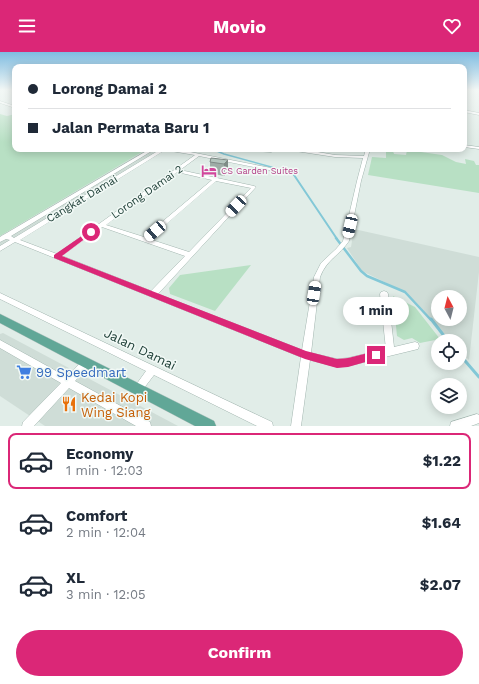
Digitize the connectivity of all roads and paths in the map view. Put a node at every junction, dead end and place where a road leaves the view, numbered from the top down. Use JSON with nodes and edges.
{"nodes":[{"id":1,"x":467,"y":112,"type":"edge"},
{"id":2,"x":479,"y":114,"type":"edge"},
{"id":3,"x":467,"y":146,"type":"edge"},
{"id":4,"x":479,"y":148,"type":"edge"},
{"id":5,"x":148,"y":152,"type":"edge"},
{"id":6,"x":159,"y":152,"type":"edge"},
{"id":7,"x":183,"y":152,"type":"edge"},
{"id":8,"x":314,"y":152,"type":"edge"},
{"id":9,"x":367,"y":152,"type":"edge"},
{"id":10,"x":198,"y":155,"type":"junction"},
{"id":11,"x":365,"y":157,"type":"junction"},
{"id":12,"x":269,"y":169,"type":"dead end"},
{"id":13,"x":178,"y":171,"type":"junction"},
{"id":14,"x":215,"y":179,"type":"junction"},
{"id":15,"x":101,"y":225,"type":"junction"},
{"id":16,"x":3,"y":238,"type":"edge"},
{"id":17,"x":15,"y":240,"type":"junction"},
{"id":18,"x":144,"y":240,"type":"junction"},
{"id":19,"x":0,"y":249,"type":"edge"},
{"id":20,"x":190,"y":255,"type":"junction"},
{"id":21,"x":57,"y":257,"type":"junction"},
{"id":22,"x":384,"y":294,"type":"dead end"},
{"id":23,"x":152,"y":295,"type":"junction"},
{"id":24,"x":0,"y":296,"type":"edge"},
{"id":25,"x":0,"y":318,"type":"edge"},
{"id":26,"x":0,"y":344,"type":"edge"},
{"id":27,"x":415,"y":346,"type":"dead end"},
{"id":28,"x":390,"y":352,"type":"junction"},
{"id":29,"x":305,"y":355,"type":"junction"},
{"id":30,"x":86,"y":363,"type":"junction"},
{"id":31,"x":152,"y":370,"type":"junction"},
{"id":32,"x":68,"y":382,"type":"junction"},
{"id":33,"x":138,"y":389,"type":"junction"},
{"id":34,"x":477,"y":419,"type":"dead end"},
{"id":35,"x":28,"y":426,"type":"edge"},
{"id":36,"x":146,"y":426,"type":"edge"},
{"id":37,"x":209,"y":426,"type":"edge"},
{"id":38,"x":268,"y":426,"type":"edge"},
{"id":39,"x":296,"y":426,"type":"edge"},
{"id":40,"x":455,"y":426,"type":"edge"}],
"edges":[{"from":1,"to":2,"type":"street"},
{"from":3,"to":4,"type":"street"},
{"from":5,"to":16,"type":"street","name":"Cangkat Damai"},
{"from":6,"to":17,"type":"street","name":"Cangkat Damai"},
{"from":7,"to":10,"type":"street"},
{"from":8,"to":11,"type":"street"},
{"from":9,"to":11,"type":"street"},
{"from":10,"to":12,"type":"street"},
{"from":10,"to":13,"type":"street","name":"Lorong Damai 2"},
{"from":11,"to":29,"type":"street"},
{"from":13,"to":14,"type":"street"},
{"from":13,"to":15,"type":"street","name":"Lorong Damai 2"},
{"from":14,"to":18,"type":"street"},
{"from":14,"to":20,"type":"street"},
{"from":15,"to":18,"type":"street"},
{"from":15,"to":21,"type":"street","name":"Lorong Damai 2"},
{"from":16,"to":17,"type":"street"},
{"from":17,"to":19,"type":"street","name":"Cangkat Damai"},
{"from":17,"to":21,"type":"street"},
{"from":18,"to":20,"type":"street"},
{"from":20,"to":23,"type":"street"},
{"from":21,"to":23,"type":"street"},
{"from":22,"to":28,"type":"street"},
{"from":23,"to":29,"type":"street"},
{"from":24,"to":31,"type":"street","name":"Jalan Damai"},
{"from":25,"to":30,"type":"main road"},
{"from":26,"to":32,"type":"street"},
{"from":27,"to":28,"type":"street"},
{"from":28,"to":29,"type":"street"},
{"from":29,"to":39,"type":"street"},
{"from":30,"to":32,"type":"street"},
{"from":30,"to":33,"type":"main road"},
{"from":31,"to":33,"type":"street"},
{"from":31,"to":38,"type":"street","name":"Jalan Damai"},
{"from":32,"to":35,"type":"street"},
{"from":32,"to":36,"type":"street"},
{"from":33,"to":37,"type":"main road"},
{"from":34,"to":40,"type":"street"}]}
